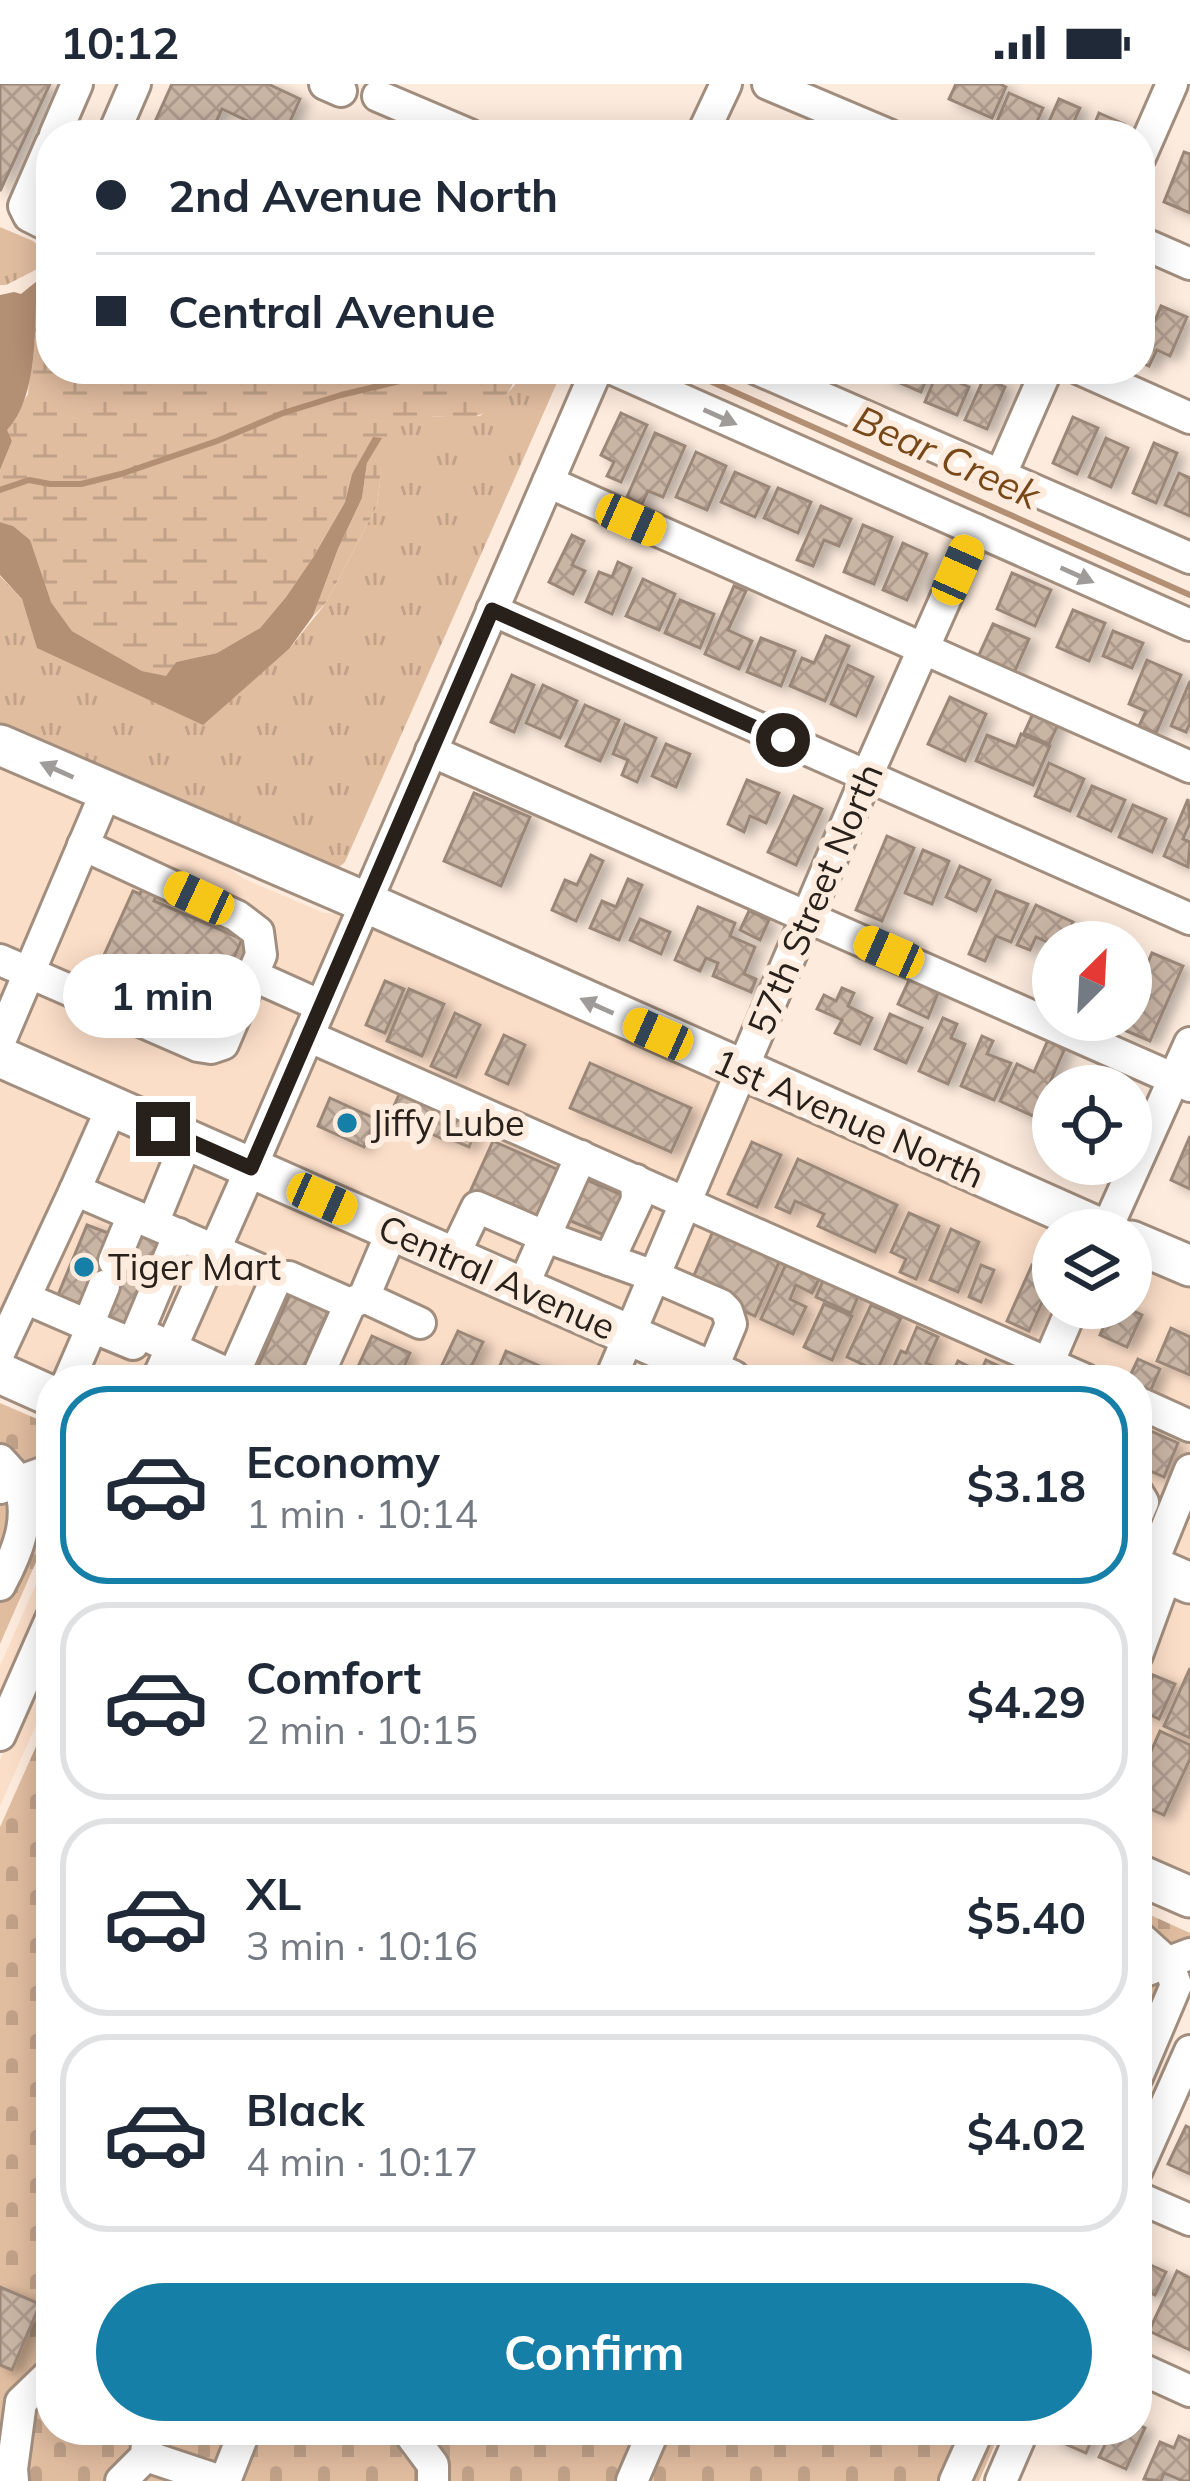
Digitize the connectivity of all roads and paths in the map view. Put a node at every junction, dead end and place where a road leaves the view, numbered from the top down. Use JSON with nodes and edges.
{"nodes":[{"id":1,"x":77,"y":84,"type":"edge"},
{"id":2,"x":90,"y":84,"type":"edge"},
{"id":3,"x":768,"y":84,"type":"edge"},
{"id":4,"x":720,"y":86,"type":"edge"},
{"id":5,"x":1170,"y":91,"type":"edge"},
{"id":6,"x":132,"y":92,"type":"edge"},
{"id":7,"x":378,"y":96,"type":"dead end"},
{"id":8,"x":61,"y":120,"type":"edge"},
{"id":9,"x":120,"y":120,"type":"edge"},
{"id":10,"x":435,"y":120,"type":"edge"},
{"id":11,"x":708,"y":120,"type":"edge"},
{"id":12,"x":853,"y":120,"type":"edge"},
{"id":13,"x":1155,"y":124,"type":"edge"},
{"id":14,"x":36,"y":179,"type":"edge"},
{"id":15,"x":36,"y":220,"type":"edge"},
{"id":16,"x":1155,"y":249,"type":"edge"},
{"id":17,"x":1190,"y":264,"type":"edge"},
{"id":18,"x":590,"y":384,"type":"edge"},
{"id":19,"x":648,"y":384,"type":"edge"},
{"id":20,"x":793,"y":384,"type":"edge"},
{"id":21,"x":1040,"y":384,"type":"edge"},
{"id":22,"x":1114,"y":384,"type":"edge"},
{"id":23,"x":1190,"y":418,"type":"edge"},
{"id":24,"x":1001,"y":474,"type":"junction"},
{"id":25,"x":548,"y":482,"type":"junction"},
{"id":26,"x":976,"y":530,"type":"junction"},
{"id":27,"x":1190,"y":558,"type":"edge"},
{"id":28,"x":492,"y":610,"type":"junction"},
{"id":29,"x":1190,"y":625,"type":"edge"},
{"id":30,"x":923,"y":650,"type":"junction"},
{"id":31,"x":0,"y":745,"type":"edge"},
{"id":32,"x":431,"y":751,"type":"junction"},
{"id":33,"x":1190,"y":767,"type":"edge"},
{"id":34,"x":866,"y":778,"type":"junction"},
{"id":35,"x":106,"y":791,"type":"junction"},
{"id":36,"x":83,"y":844,"type":"junction"},
{"id":37,"x":365,"y":902,"type":"junction"},
{"id":38,"x":808,"y":916,"type":"junction"},
{"id":39,"x":1190,"y":919,"type":"edge"},
{"id":40,"x":0,"y":960,"type":"edge"},
{"id":41,"x":29,"y":973,"type":"junction"},
{"id":42,"x":252,"y":975,"type":"junction"},
{"id":43,"x":321,"y":1006,"type":"junction"},
{"id":44,"x":308,"y":1036,"type":"junction"},
{"id":45,"x":0,"y":1041,"type":"edge"},
{"id":46,"x":1190,"y":1043,"type":"edge"},
{"id":47,"x":0,"y":1057,"type":"edge"},
{"id":48,"x":742,"y":1071,"type":"junction"},
{"id":49,"x":1182,"y":1083,"type":"edge"},
{"id":50,"x":112,"y":1106,"type":"junction"},
{"id":51,"x":187,"y":1140,"type":"junction"},
{"id":52,"x":581,"y":1156,"type":"junction"},
{"id":53,"x":251,"y":1168,"type":"junction"},
{"id":54,"x":636,"y":1180,"type":"junction"},
{"id":55,"x":75,"y":1190,"type":"junction"},
{"id":56,"x":686,"y":1202,"type":"junction"},
{"id":57,"x":1057,"y":1209,"type":"edge"},
{"id":58,"x":1116,"y":1209,"type":"edge"},
{"id":59,"x":155,"y":1224,"type":"junction"},
{"id":60,"x":392,"y":1231,"type":"junction"},
{"id":61,"x":546,"y":1237,"type":"junction"},
{"id":62,"x":215,"y":1249,"type":"junction"},
{"id":63,"x":1152,"y":1250,"type":"edge"},
{"id":64,"x":453,"y":1257,"type":"junction"},
{"id":65,"x":609,"y":1260,"type":"junction"},
{"id":66,"x":1190,"y":1266,"type":"edge"},
{"id":67,"x":654,"y":1276,"type":"junction"},
{"id":68,"x":277,"y":1277,"type":"junction"},
{"id":69,"x":522,"y":1288,"type":"junction"},
{"id":70,"x":25,"y":1298,"type":"junction"},
{"id":71,"x":357,"y":1301,"type":"junction"},
{"id":72,"x":420,"y":1323,"type":"dead end"},
{"id":73,"x":90,"y":1326,"type":"junction"},
{"id":74,"x":1063,"y":1329,"type":"edge"},
{"id":75,"x":138,"y":1332,"type":"junction"},
{"id":76,"x":629,"y":1335,"type":"junction"},
{"id":77,"x":171,"y":1348,"type":"junction"},
{"id":78,"x":0,"y":1352,"type":"edge"},
{"id":79,"x":75,"y":1365,"type":"edge"},
{"id":80,"x":164,"y":1365,"type":"edge"},
{"id":81,"x":206,"y":1365,"type":"edge"},
{"id":82,"x":239,"y":1365,"type":"edge"},
{"id":83,"x":324,"y":1365,"type":"edge"},
{"id":84,"x":616,"y":1365,"type":"edge"},
{"id":85,"x":696,"y":1365,"type":"edge"},
{"id":86,"x":723,"y":1365,"type":"edge"},
{"id":87,"x":1030,"y":1365,"type":"edge"},
{"id":88,"x":1048,"y":1365,"type":"edge"},
{"id":89,"x":0,"y":1373,"type":"edge"},
{"id":90,"x":36,"y":1389,"type":"edge"},
{"id":91,"x":1152,"y":1409,"type":"edge"},
{"id":92,"x":1190,"y":1426,"type":"edge"},
{"id":93,"x":1190,"y":1470,"type":"edge"},
{"id":94,"x":36,"y":1472,"type":"edge"},
{"id":95,"x":6,"y":1477,"type":"edge"},
{"id":96,"x":1161,"y":1570,"type":"edge"},
{"id":97,"x":0,"y":1585,"type":"edge"},
{"id":98,"x":1152,"y":1602,"type":"edge"},
{"id":99,"x":36,"y":1653,"type":"edge"},
{"id":100,"x":0,"y":1735,"type":"edge"},
{"id":101,"x":1152,"y":1881,"type":"edge"},
{"id":102,"x":1190,"y":1897,"type":"edge"},
{"id":103,"x":1152,"y":1944,"type":"edge"},
{"id":104,"x":1179,"y":1958,"type":"edge"},
{"id":105,"x":1152,"y":2042,"type":"edge"},
{"id":106,"x":1188,"y":2059,"type":"edge"},
{"id":107,"x":1152,"y":2137,"type":"edge"},
{"id":108,"x":1152,"y":2204,"type":"edge"},
{"id":109,"x":1190,"y":2220,"type":"edge"},
{"id":110,"x":1152,"y":2374,"type":"edge"},
{"id":111,"x":36,"y":2381,"type":"edge"},
{"id":112,"x":1190,"y":2391,"type":"edge"},
{"id":113,"x":10,"y":2397,"type":"edge"},
{"id":114,"x":146,"y":2445,"type":"edge"},
{"id":115,"x":151,"y":2445,"type":"edge"},
{"id":116,"x":239,"y":2445,"type":"edge"},
{"id":117,"x":418,"y":2445,"type":"edge"},
{"id":118,"x":648,"y":2445,"type":"edge"},
{"id":119,"x":971,"y":2445,"type":"edge"},
{"id":120,"x":1020,"y":2445,"type":"edge"},
{"id":121,"x":1014,"y":2477,"type":"edge"},
{"id":122,"x":14,"y":2481,"type":"edge"},
{"id":123,"x":122,"y":2481,"type":"edge"},
{"id":124,"x":223,"y":2481,"type":"edge"},
{"id":125,"x":433,"y":2481,"type":"edge"},
{"id":126,"x":632,"y":2481,"type":"edge"},
{"id":127,"x":955,"y":2481,"type":"edge"}],
"edges":[{"from":1,"to":8,"type":"street"},
{"from":2,"to":6,"type":"street"},
{"from":3,"to":12,"type":"street"},
{"from":4,"to":11,"type":"street"},
{"from":5,"to":13,"type":"street"},
{"from":6,"to":9,"type":"street"},
{"from":7,"to":10,"type":"street"},
{"from":14,"to":15,"type":"street"},
{"from":16,"to":17,"type":"street"},
{"from":18,"to":25,"type":"street"},
{"from":19,"to":26,"type":"street","one_way":true},
{"from":20,"to":24,"type":"street"},
{"from":21,"to":24,"type":"street"},
{"from":22,"to":23,"type":"street"},
{"from":24,"to":27,"type":"street"},
{"from":25,"to":28,"type":"street"},
{"from":25,"to":30,"type":"street"},
{"from":26,"to":29,"type":"street","one_way":true},
{"from":26,"to":30,"type":"street","name":"57th Street North"},
{"from":28,"to":32,"type":"street"},
{"from":28,"to":34,"type":"street"},
{"from":30,"to":33,"type":"street"},
{"from":30,"to":34,"type":"street","name":"57th Street North"},
{"from":35,"to":31,"type":"main road","name":"1st Avenue North","one_way":true},
{"from":32,"to":37,"type":"street"},
{"from":32,"to":38,"type":"street"},
{"from":34,"to":38,"type":"street","name":"57th Street North"},
{"from":34,"to":39,"type":"street"},
{"from":35,"to":36,"type":"street"},
{"from":35,"to":37,"type":"main road","name":"1st Avenue North"},
{"from":36,"to":41,"type":"street"},
{"from":36,"to":42,"type":"street"},
{"from":37,"to":43,"type":"street"},
{"from":48,"to":37,"type":"main road","name":"1st Avenue North","one_way":true},
{"from":38,"to":48,"type":"street","name":"57th Street North"},
{"from":38,"to":49,"type":"street"},
{"from":40,"to":41,"type":"street"},
{"from":41,"to":42,"type":"street"},
{"from":41,"to":45,"type":"street"},
{"from":42,"to":43,"type":"street"},
{"from":43,"to":44,"type":"street"},
{"from":44,"to":52,"type":"street"},
{"from":44,"to":53,"type":"street"},
{"from":46,"to":49,"type":"street"},
{"from":47,"to":50,"type":"main road","name":"Central Avenue"},
{"from":48,"to":56,"type":"street","name":"57th Street North"},
{"from":48,"to":57,"type":"main road","name":"1st Avenue North"},
{"from":49,"to":58,"type":"street"},
{"from":50,"to":51,"type":"main road","name":"Central Avenue"},
{"from":50,"to":55,"type":"street"},
{"from":51,"to":53,"type":"main road","name":"Central Avenue"},
{"from":51,"to":59,"type":"street"},
{"from":52,"to":54,"type":"street"},
{"from":52,"to":61,"type":"street"},
{"from":53,"to":60,"type":"main road","name":"Central Avenue"},
{"from":53,"to":62,"type":"street"},
{"from":54,"to":56,"type":"street"},
{"from":54,"to":65,"type":"street"},
{"from":55,"to":59,"type":"street"},
{"from":55,"to":70,"type":"street"},
{"from":56,"to":67,"type":"street","name":"57th Street North"},
{"from":56,"to":87,"type":"street"},
{"from":59,"to":62,"type":"street"},
{"from":59,"to":73,"type":"street"},
{"from":59,"to":75,"type":"street"},
{"from":60,"to":64,"type":"main road","name":"Central Avenue"},
{"from":60,"to":71,"type":"street"},
{"from":61,"to":64,"type":"street"},
{"from":61,"to":65,"type":"street"},
{"from":61,"to":69,"type":"street"},
{"from":62,"to":68,"type":"street"},
{"from":62,"to":77,"type":"street"},
{"from":63,"to":66,"type":"main road"},
{"from":64,"to":69,"type":"main road","name":"Central Avenue"},
{"from":65,"to":67,"type":"street"},
{"from":67,"to":76,"type":"street","name":"57th Street North"},
{"from":67,"to":86,"type":"street"},
{"from":68,"to":71,"type":"street"},
{"from":68,"to":82,"type":"street"},
{"from":69,"to":76,"type":"main road","name":"Central Avenue"},
{"from":70,"to":73,"type":"street"},
{"from":70,"to":78,"type":"street"},
{"from":71,"to":72,"type":"street"},
{"from":71,"to":83,"type":"street"},
{"from":73,"to":75,"type":"street"},
{"from":73,"to":79,"type":"street"},
{"from":74,"to":88,"type":"street"},
{"from":75,"to":77,"type":"street"},
{"from":76,"to":84,"type":"street","name":"57th Street North"},
{"from":76,"to":85,"type":"main road","name":"Central Avenue"},
{"from":77,"to":80,"type":"street"},
{"from":77,"to":81,"type":"street"},
{"from":89,"to":90,"type":"main road"},
{"from":91,"to":92,"type":"street"},
{"from":93,"to":96,"type":"street"},
{"from":94,"to":95,"type":"street"},
{"from":95,"to":97,"type":"street"},
{"from":96,"to":98,"type":"street"},
{"from":99,"to":100,"type":"street"},
{"from":101,"to":102,"type":"main road"},
{"from":103,"to":104,"type":"street"},
{"from":104,"to":105,"type":"street"},
{"from":106,"to":107,"type":"street"},
{"from":108,"to":109,"type":"street"},
{"from":110,"to":112,"type":"street"},
{"from":111,"to":113,"type":"street"},
{"from":113,"to":122,"type":"street"},
{"from":114,"to":123,"type":"street"},
{"from":115,"to":124,"type":"street"},
{"from":116,"to":124,"type":"street"},
{"from":117,"to":125,"type":"street"},
{"from":118,"to":126,"type":"street"},
{"from":119,"to":127,"type":"street"},
{"from":120,"to":121,"type":"street"}]}
